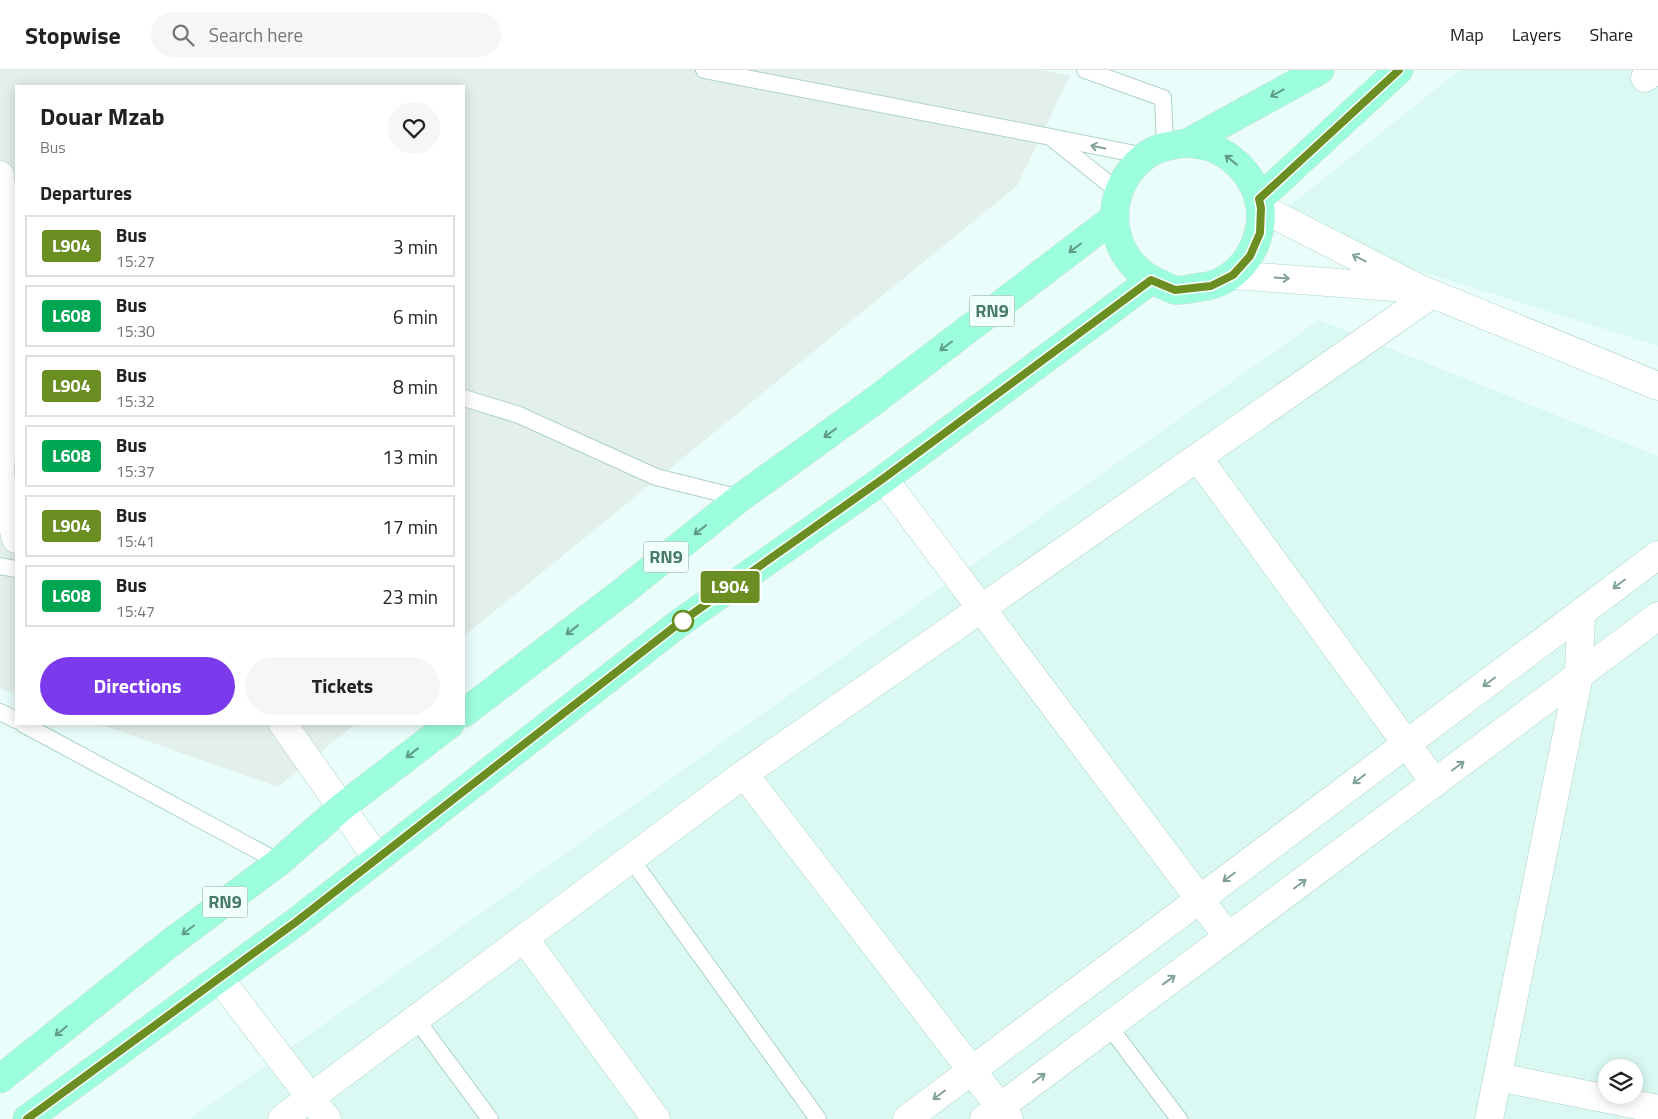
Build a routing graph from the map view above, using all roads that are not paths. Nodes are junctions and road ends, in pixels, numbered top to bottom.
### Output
1 (704, 70) edge
2 (1084, 70) edge
3 (1320, 70) edge
4 (1399, 70) edge
5 (1051, 137) junction
6 (1165, 149) junction
7 (0, 175) edge
8 (1118, 191) junction
9 (1260, 203) junction
10 (1114, 218) junction
11 (1233, 275) junction
12 (1151, 280) junction
13 (1425, 291) junction
14 (1658, 386) edge
15 (465, 398) edge
16 (1198, 458) junction
17 (884, 478) junction
18 (740, 498) junction
19 (15, 535) edge
20 (1658, 555) edge
21 (0, 566) edge
22 (15, 569) edge
23 (982, 608) junction
24 (1581, 612) junction
25 (1658, 616) edge
26 (1579, 675) junction
27 (0, 712) edge
28 (465, 713) edge
29 (15, 720) edge
30 (25, 725) edge
31 (284, 725) edge
32 (449, 725) edge
33 (1406, 744) junction
34 (744, 774) junction
35 (1435, 783) junction
36 (342, 807) junction
37 (377, 858) junction
38 (631, 859) junction
39 (279, 862) junction
40 (1199, 900) junction
41 (1228, 937) junction
42 (524, 938) junction
43 (219, 978) junction
44 (416, 1019) junction
45 (1108, 1025) junction
46 (972, 1070) junction
47 (1498, 1076) junction
48 (0, 1080) edge
49 (319, 1108) edge
50 (1658, 1110) edge
51 (998, 1115) edge
52 (27, 1119) edge
53 (282, 1119) edge
54 (490, 1119) edge
55 (656, 1119) edge
56 (818, 1119) edge
57 (907, 1119) edge
58 (1179, 1119) edge
59 (1489, 1119) edge

1 - 5 lane
2 - 6 lane
3 -> 6 highway
4 - 9 highway
6 -> 5 lane
5 - 8 lane
6 - 8 highway
9 -> 6 highway
7 - 19 street
8 - 10 highway
9 - 11 highway
13 -> 9 street
10 - 12 highway
10 -> 18 highway, RN9
11 - 12 highway
11 -> 13 street
12 - 17 highway
13 - 14 street
13 - 16 street
15 - 18 lane
16 - 23 street
16 - 33 street
17 - 23 street
17 - 37 highway
18 -> 28 highway, RN9
20 -> 24 street
21 - 22 lane
23 - 34 street
23 - 40 street
24 - 26 street
24 -> 33 street
25 - 26 street
35 -> 26 street
26 - 47 street
27 - 29 lane
30 - 39 lane
31 - 36 street
32 -> 36 highway, RN9
33 - 35 street
33 -> 40 street
34 - 38 street
34 - 46 street
41 -> 35 street
36 - 37 street
36 - 39 highway, RN9
37 - 43 highway
38 - 42 street
38 - 56 lane
39 -> 48 highway, RN9
40 - 41 street
40 - 46 street
45 -> 41 street
42 - 44 street
42 - 55 street
43 - 49 street
43 - 52 highway
44 - 49 street
44 - 54 lane
51 -> 45 street
45 - 58 lane
46 - 51 street
46 -> 57 street
47 - 50 street
47 - 59 street
49 - 53 street

